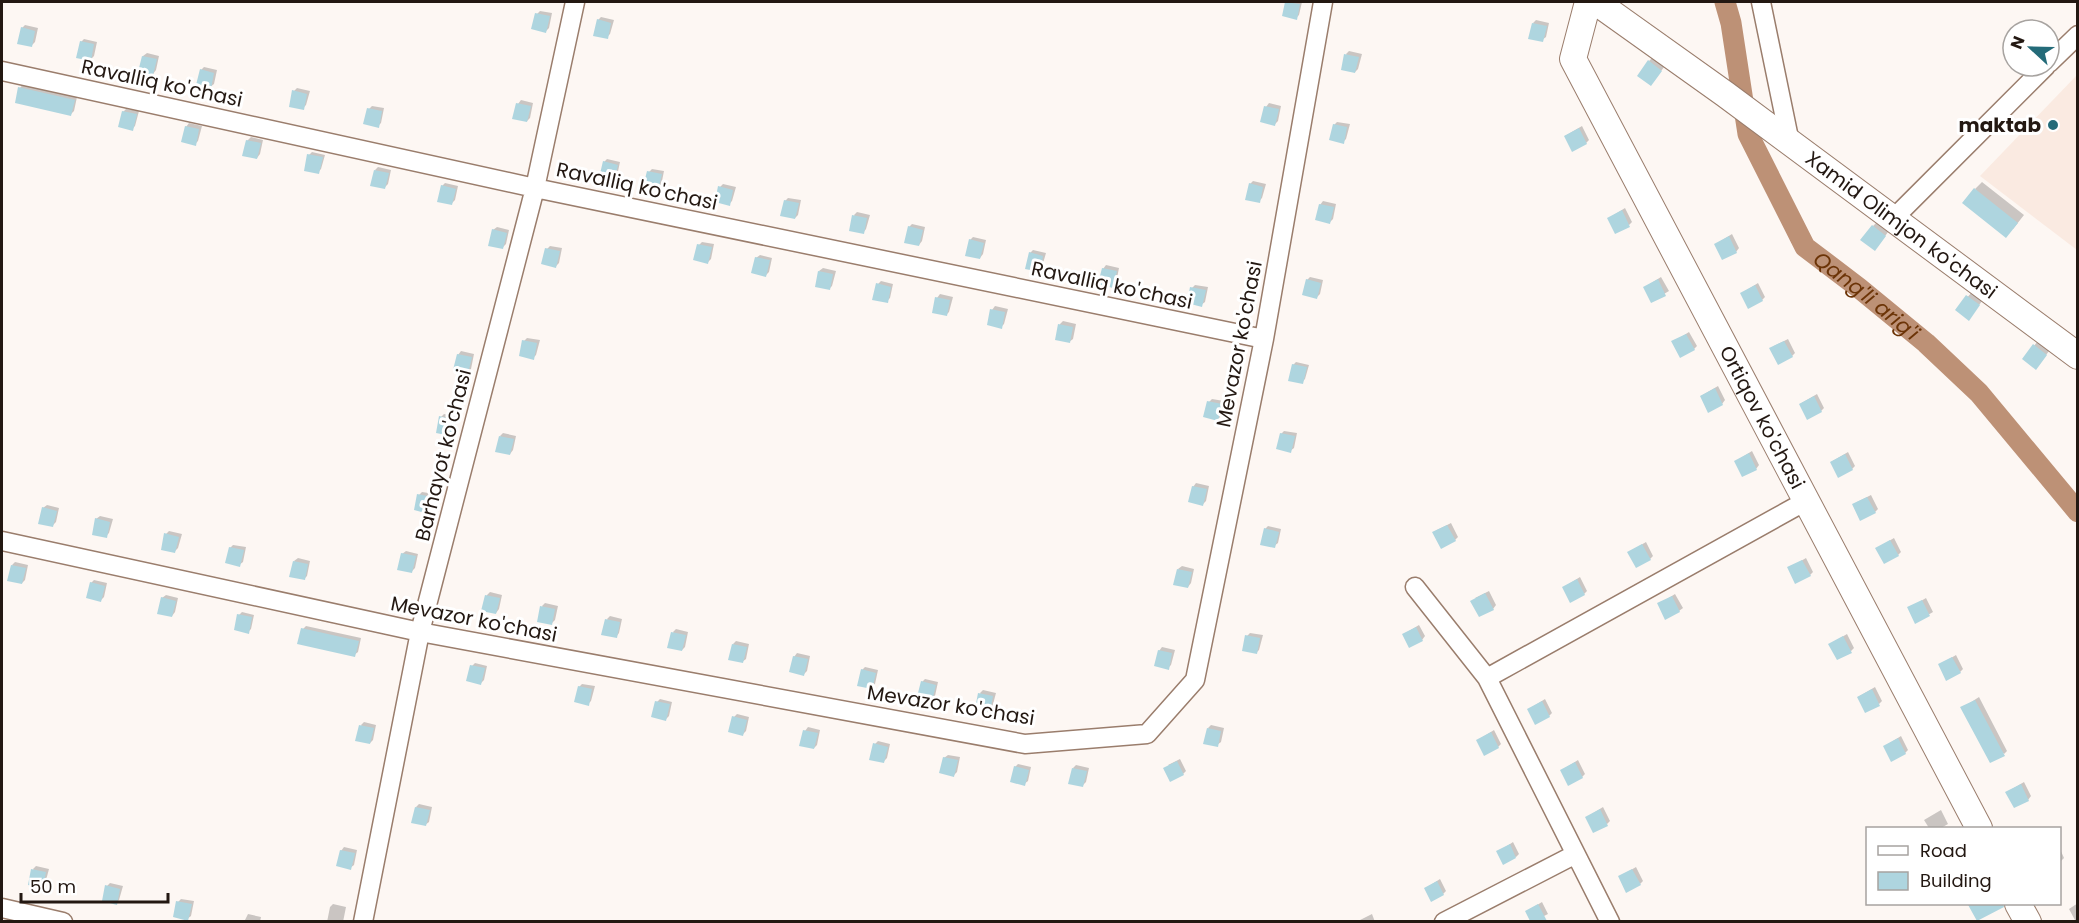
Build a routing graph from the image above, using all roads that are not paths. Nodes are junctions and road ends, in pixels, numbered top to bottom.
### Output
1 (575, 2) edge
2 (1323, 2) edge
3 (1588, 2) edge
4 (1596, 2) edge
5 (1761, 2) edge
6 (2078, 35) edge
7 (2061, 52) edge
8 (2, 71) edge
9 (2035, 78) edge
10 (1790, 143) junction
11 (535, 188) junction
12 (1892, 220) junction
13 (1264, 339) junction
14 (2078, 356) edge
15 (1806, 501) junction
16 (2, 541) edge
17 (1415, 587) dead end
18 (420, 633) junction
19 (1487, 678) junction
20 (1978, 827) edge
21 (1574, 855) junction
22 (2019, 905) edge
23 (2, 908) edge
24 (63, 921) edge
25 (363, 921) edge
26 (1444, 921) edge
27 (1610, 921) edge
28 (2028, 921) edge

1 - 11 street, Barhayot ko'chasi
2 - 13 street, Mevazor ko'chasi
3 - 15 street, Ortiqov ko'chasi
4 - 10 street, Xamid Olimjon ko'chasi
5 - 10 street
6 - 7 street
8 - 11 street, Ravalliq ko'chasi
9 - 12 street
10 - 12 street, Xamid Olimjon ko'chasi
11 - 13 street, Ravalliq ko'chasi
11 - 18 street, Barhayot ko'chasi
12 - 14 street, Xamid Olimjon ko'chasi
13 - 18 street, Mevazor ko'chasi
15 - 19 street
15 - 20 street, Ortiqov ko'chasi
16 - 18 street, Mevazor ko'chasi
17 - 19 street
18 - 25 street, Barhayot ko'chasi
19 - 21 street
21 - 26 street
21 - 27 street
22 - 28 street
23 - 24 street

